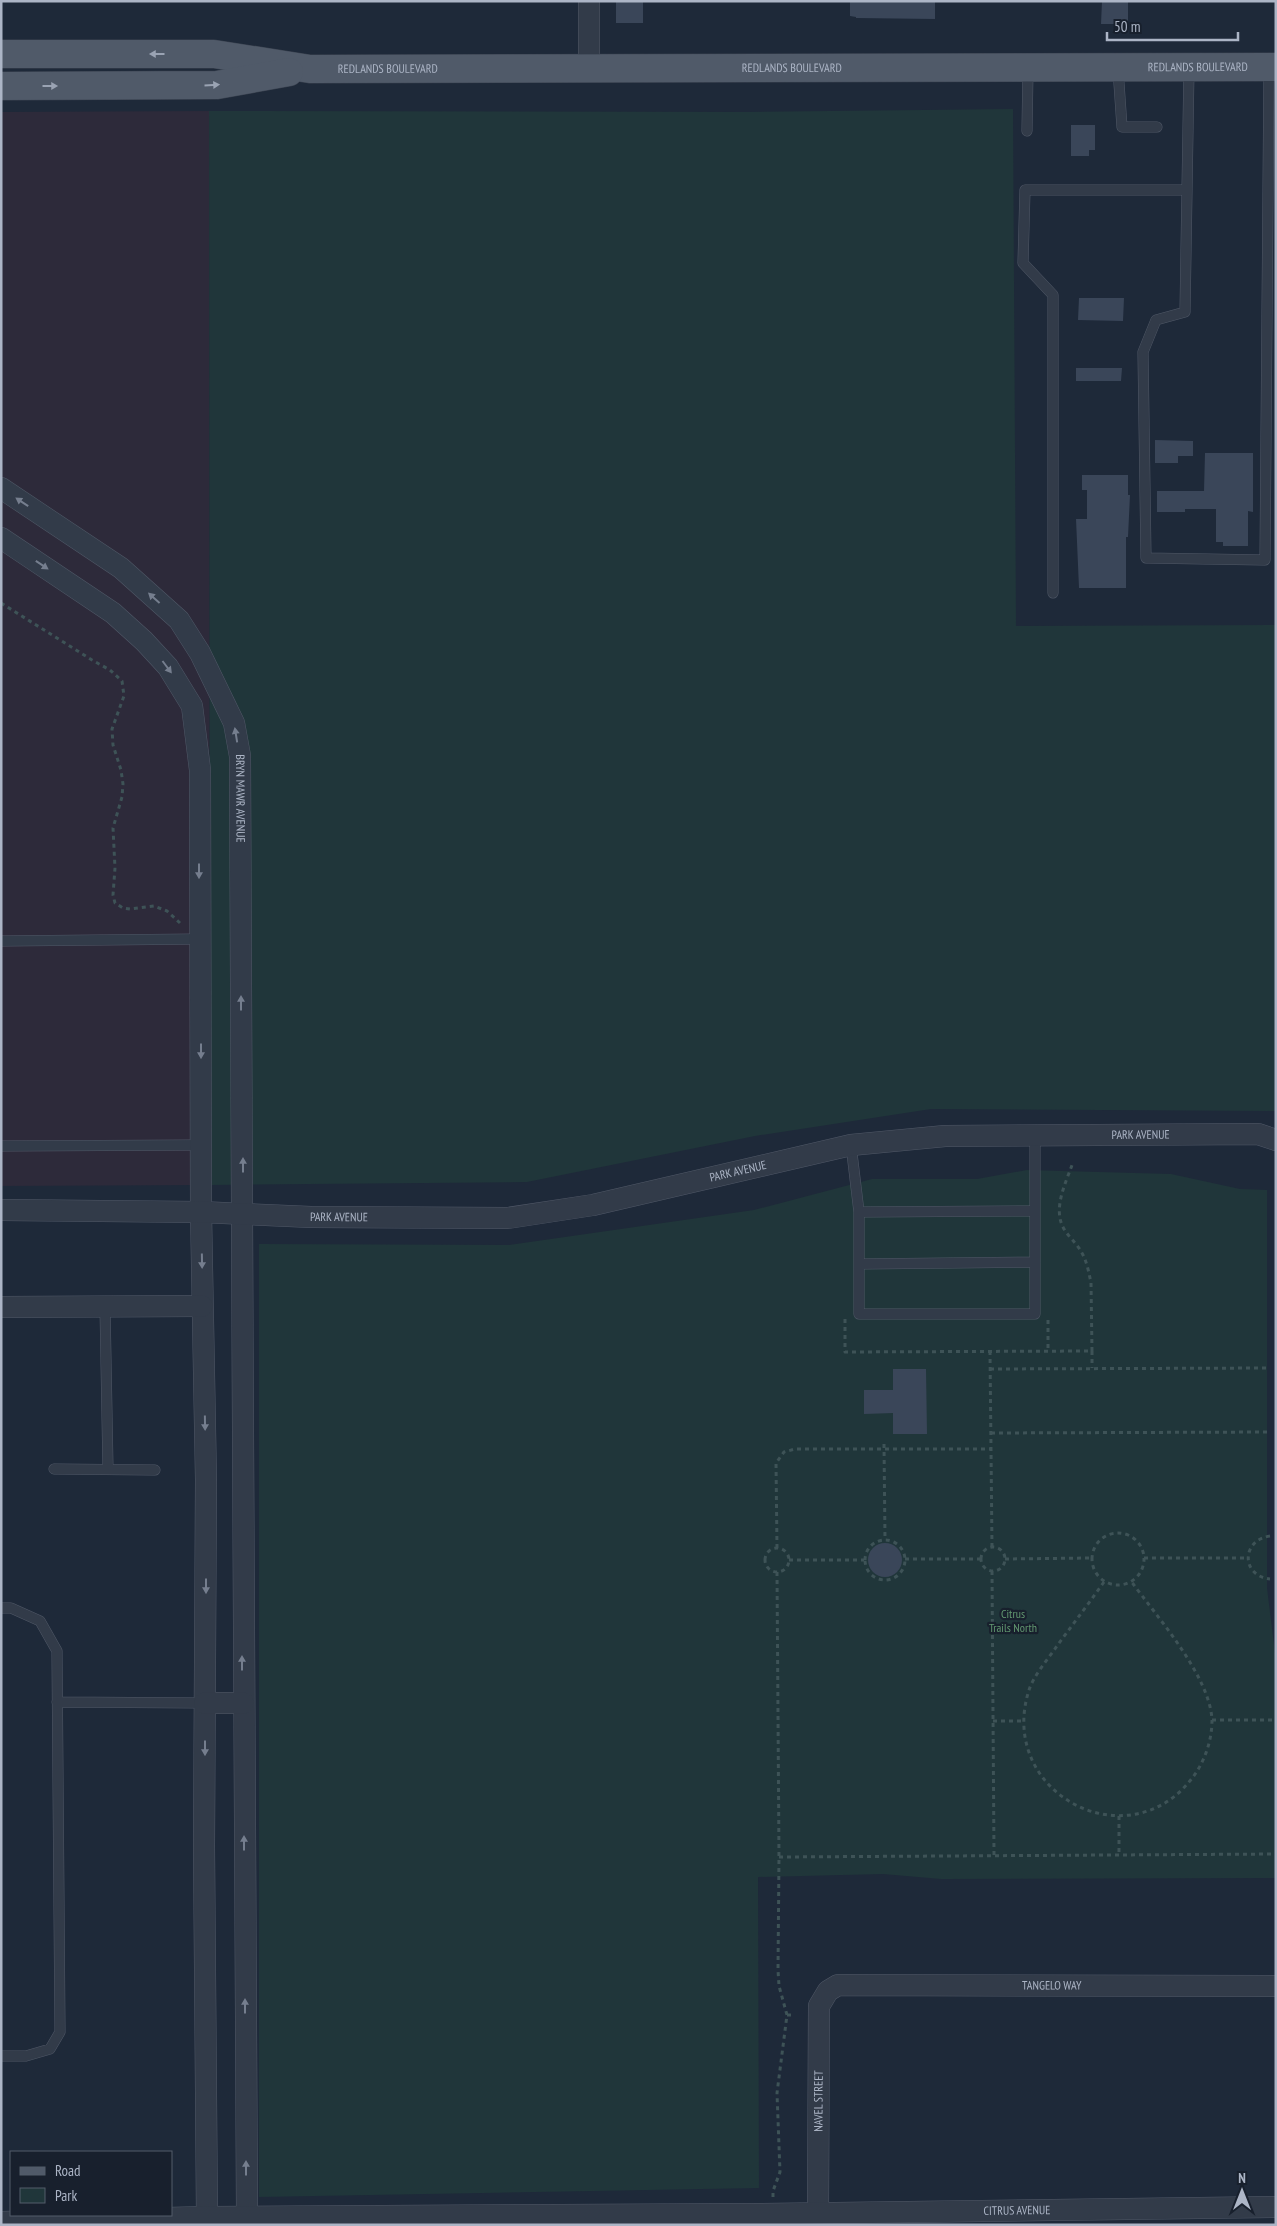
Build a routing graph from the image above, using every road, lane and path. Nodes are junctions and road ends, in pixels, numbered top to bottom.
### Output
1 (589, 1) edge
2 (1, 54) edge
3 (1189, 67) junction
4 (1272, 67) edge
5 (310, 68) junction
6 (589, 68) junction
7 (1028, 68) junction
8 (1118, 68) junction
9 (1, 86) edge
10 (1157, 127) dead end
11 (1027, 131) dead end
12 (1187, 190) junction
13 (1, 488) edge
14 (1, 538) edge
15 (1053, 593) dead end
16 (1, 603) edge
17 (180, 923) dead end
18 (200, 939) junction
19 (1, 940) edge
20 (1035, 1135) junction
21 (1276, 1140) edge
22 (201, 1145) junction
23 (851, 1145) junction
24 (1, 1146) edge
25 (1072, 1165) dead end
26 (1, 1210) edge
27 (1035, 1211) junction
28 (201, 1212) junction
29 (859, 1212) junction
30 (243, 1214) junction
31 (1035, 1262) junction
32 (859, 1264) junction
33 (105, 1306) junction
34 (202, 1306) junction
35 (1, 1307) edge
36 (1092, 1351) junction
37 (884, 1352) dead end
38 (885, 1358) dead end
39 (1092, 1368) junction
40 (1269, 1368) dead end
41 (990, 1369) junction
42 (1270, 1432) dead end
43 (991, 1433) junction
44 (884, 1447) junction
45 (992, 1448) junction
46 (54, 1469) dead end
47 (108, 1470) junction
48 (155, 1470) dead end
49 (1270, 1536) dead end
50 (885, 1540) junction
51 (992, 1547) junction
52 (777, 1548) junction
53 (1091, 1558) junction
54 (1144, 1558) junction
55 (1248, 1558) junction
56 (905, 1559) junction
57 (981, 1559) junction
58 (1005, 1559) junction
59 (789, 1560) junction
60 (864, 1560) junction
61 (992, 1570) junction
62 (777, 1572) junction
63 (1270, 1579) dead end
64 (1131, 1581) junction
65 (1104, 1582) junction
66 (1, 1608) edge
67 (57, 1702) junction
68 (205, 1703) junction
69 (243, 1703) junction
70 (1212, 1720) junction
71 (1276, 1720) edge
72 (993, 1721) junction
73 (1023, 1721) junction
74 (1119, 1816) junction
75 (1276, 1854) edge
76 (994, 1855) junction
77 (1119, 1855) junction
78 (779, 1857) junction
79 (1276, 1986) edge
80 (828, 1992) joint
81 (787, 2015) junction
82 (794, 2015) dead end
83 (1, 2056) edge
84 (1276, 2207) edge
85 (818, 2212) junction
86 (767, 2214) junction
87 (1222, 2216) edge
88 (207, 2217) junction
89 (246, 2217) junction
90 (639, 2219) edge
91 (1, 2222) edge

1 - 6 street
5 -> 2 main road, REDLANDS BOULEVARD
3 - 4 main road, REDLANDS BOULEVARD
3 - 8 main road, REDLANDS BOULEVARD
3 - 12 lane
4 - 12 lane
5 - 6 main road, REDLANDS BOULEVARD
9 -> 5 main road, REDLANDS BOULEVARD
6 - 7 main road, REDLANDS BOULEVARD
7 - 8 main road, REDLANDS BOULEVARD
7 - 11 lane
8 - 10 lane
12 - 15 lane
30 -> 13 street, BRYN MAWR AVENUE
14 -> 18 street
16 - 17 path
18 - 19 lane
18 -> 22 street
20 - 21 street, PARK AVENUE
20 - 23 street, PARK AVENUE
20 - 27 lane
22 - 24 lane
22 - 28 street
23 - 29 lane
23 - 30 street, PARK AVENUE
25 - 36 path
26 - 28 street, PARK AVENUE
27 - 29 lane
27 - 31 lane
28 - 30 street, PARK AVENUE
28 -> 34 street
29 - 32 lane
69 -> 30 street, BRYN MAWR AVENUE
31 - 32 lane
31 - 32 lane
33 - 34 street
33 - 35 street
33 - 47 lane
34 -> 68 street
36 - 39 path
36 - 41 path
37 - 38 path
39 - 40 path
39 - 41 path
41 - 43 path
42 - 43 path
43 - 45 path
44 - 45 path
44 - 50 path
44 - 52 path
45 - 51 path
46 - 47 lane
47 - 48 lane
49 - 55 path
50 - 56 path
50 - 60 path
51 - 57 path
51 - 58 path
52 - 59 path
52 - 62 path
53 - 54 path
53 - 58 path
53 - 65 path
54 - 55 path
54 - 64 path
55 - 63 path
56 - 57 path
56 - 60 path
57 - 61 path
58 - 61 path
59 - 60 path
59 - 62 path
61 - 72 path
62 - 78 path
64 - 65 path
64 - 70 path
65 - 73 path
66 - 67 lane
67 - 68 lane
67 - 83 lane
68 - 69 street
68 -> 88 street
89 -> 69 street, BRYN MAWR AVENUE
70 - 71 path
70 - 74 path
72 - 73 path
72 - 76 path
73 - 74 path
74 - 77 path
75 - 77 path
76 - 77 path
76 - 78 path
78 - 81 path
79 - 80 street, TANGELO WAY
80 - 85 street, NAVEL STREET
81 - 82 path
81 - 86 path
84 - 87 street, CITRUS AVENUE
85 - 86 street, CITRUS AVENUE
85 - 87 street, CITRUS AVENUE
86 - 90 street, CITRUS AVENUE
88 - 89 street, CITRUS AVENUE
88 - 91 street, CITRUS AVENUE
89 - 90 street, CITRUS AVENUE

